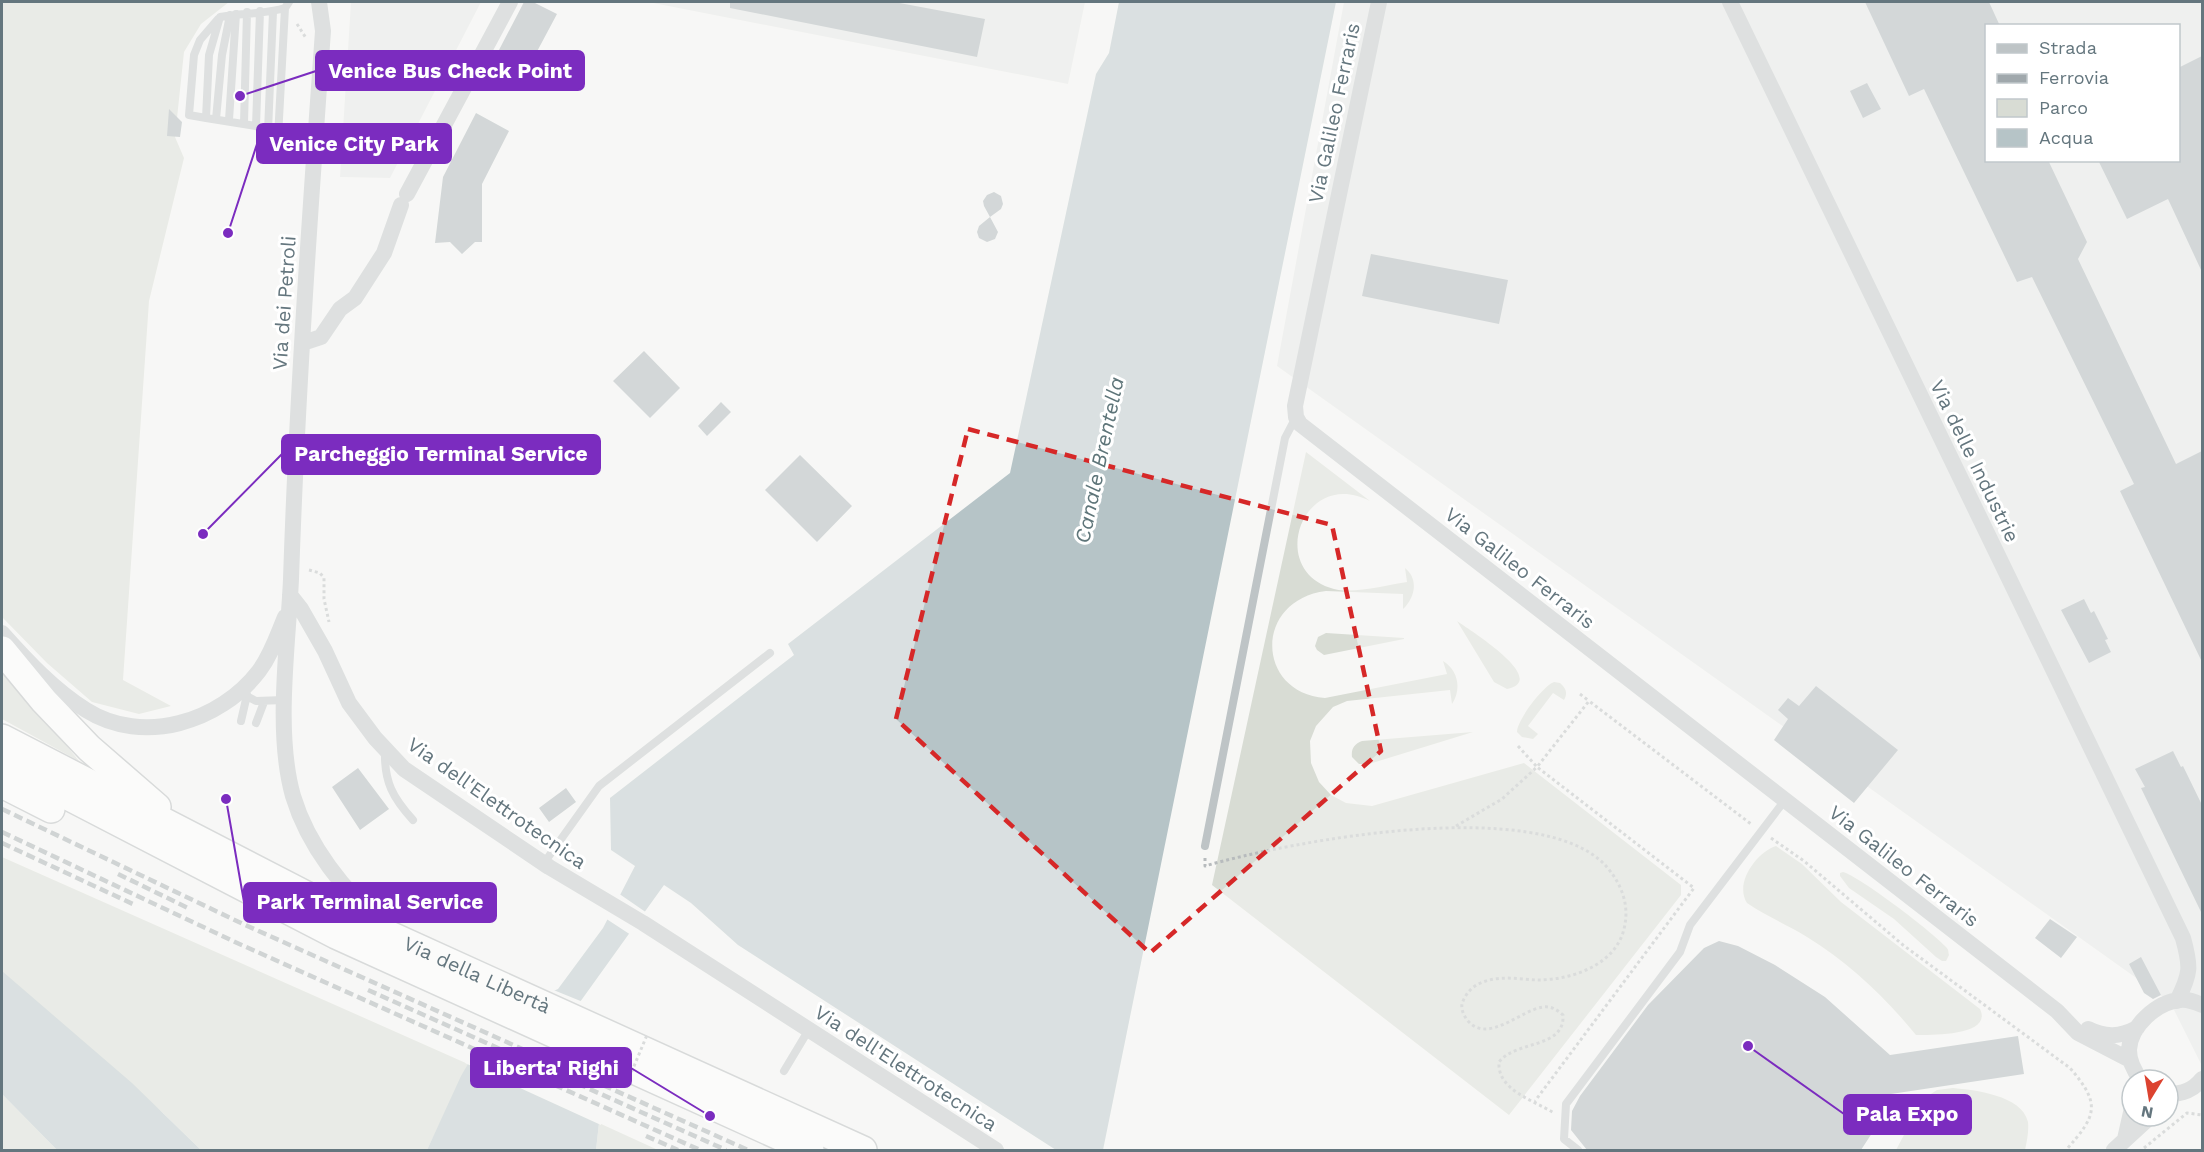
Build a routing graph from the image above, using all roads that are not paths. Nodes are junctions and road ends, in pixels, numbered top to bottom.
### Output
1 (314, 2) edge
2 (320, 2) edge
3 (510, 2) edge
4 (1379, 2) edge
5 (1730, 2) edge
6 (287, 5) edge
7 (260, 11) junction
8 (248, 12) junction
9 (273, 12) junction
10 (233, 14) junction
11 (220, 17) junction
12 (323, 31) junction
13 (206, 118) junction
14 (216, 119) junction
15 (229, 120) junction
16 (244, 123) junction
17 (256, 126) junction
18 (268, 131) junction
19 (278, 137) junction
20 (315, 150) junction
21 (303, 343) junction
22 (1296, 417) junction
23 (290, 602) junction
24 (2, 633) edge
25 (2, 650) edge
26 (770, 653) dead end
27 (260, 670) junction
28 (286, 680) junction
29 (243, 693) junction
30 (284, 700) junction
31 (264, 702) junction
32 (241, 721) dead end
33 (256, 723) dead end
34 (2, 738) edge
35 (385, 750) junction
36 (2, 762) edge
37 (2, 784) edge
38 (1785, 800) junction
39 (413, 820) dead end
40 (190, 836) junction
41 (1205, 846) dead end
42 (544, 863) junction
43 (2183, 938) junction
44 (420, 951) junction
45 (2202, 956) edge
46 (452, 977) junction
47 (2177, 1000) junction
48 (2202, 1005) edge
49 (2056, 1011) junction
50 (2137, 1028) junction
51 (808, 1031) junction
52 (656, 1058) junction
53 (2128, 1068) edge
54 (2134, 1068) edge
55 (784, 1071) dead end
56 (2125, 1128) edge
57 (2138, 1128) edge
58 (2119, 1145) edge
59 (810, 1150) edge
60 (863, 1150) edge
61 (996, 1150) edge
62 (1578, 1150) edge

1 - 12 street
2 - 12 street, Via dei Petroli
3 - 21 street
4 - 22 street, Via Galileo Ferraris
5 - 43 street, Via delle Industrie
6 - 9 lane
6 - 19 lane
7 - 8 lane
7 - 9 lane
7 - 17 lane
8 - 10 lane
8 - 16 lane
9 - 18 lane
10 - 11 lane
10 - 14 lane
10 - 15 lane
11 - 13 lane
11 - 13 lane
12 - 20 street, Via dei Petroli
13 - 14 lane
14 - 15 lane
15 - 16 lane
16 - 17 lane
17 - 18 lane
18 - 19 lane
19 - 20 lane
20 - 21 street, Via dei Petroli
21 - 23 street, Via dei Petroli
22 - 38 street, Via Galileo Ferraris
22 - 41 lane
23 - 27 street, Via dei Petroli
23 - 28 street, Via dei Petroli
23 - 35 street, Via dell'Elettrotecnica
24 - 29 street, Via dei Petroli
25 - 40 highway
26 - 42 lane
27 - 28 street
27 - 29 street, Via dei Petroli
28 - 30 street, Via dei Petroli
29 - 31 lane
29 - 32 lane
30 - 31 lane
30 - 44 street, Via dei Petroli
31 - 33 lane
34 - 40 highway, Via della Libertà
35 - 39 lane
35 - 42 street, Via dell'Elettrotecnica
36 - 46 highway, Via della Libertà
37 - 46 highway
38 - 49 street, Via Galileo Ferraris
38 - 62 lane
40 - 44 highway, Via della Libertà
42 - 51 street, Via dell'Elettrotecnica
43 - 45 street, Via delle Industrie
43 - 47 street, Via delle Industrie
44 - 46 highway, Via della Libertà
46 - 52 highway, Via della Libertà
47 - 48 street
47 - 50 street
49 - 50 street, Via Galileo Ferraris
49 - 53 street, Via Galileo Ferraris
50 - 54 street
51 - 55 lane
51 - 61 street, Via dell'Elettrotecnica
52 - 59 highway, Via della Libertà
52 - 60 highway, Via della Libertà
56 - 58 street
57 - 58 street

